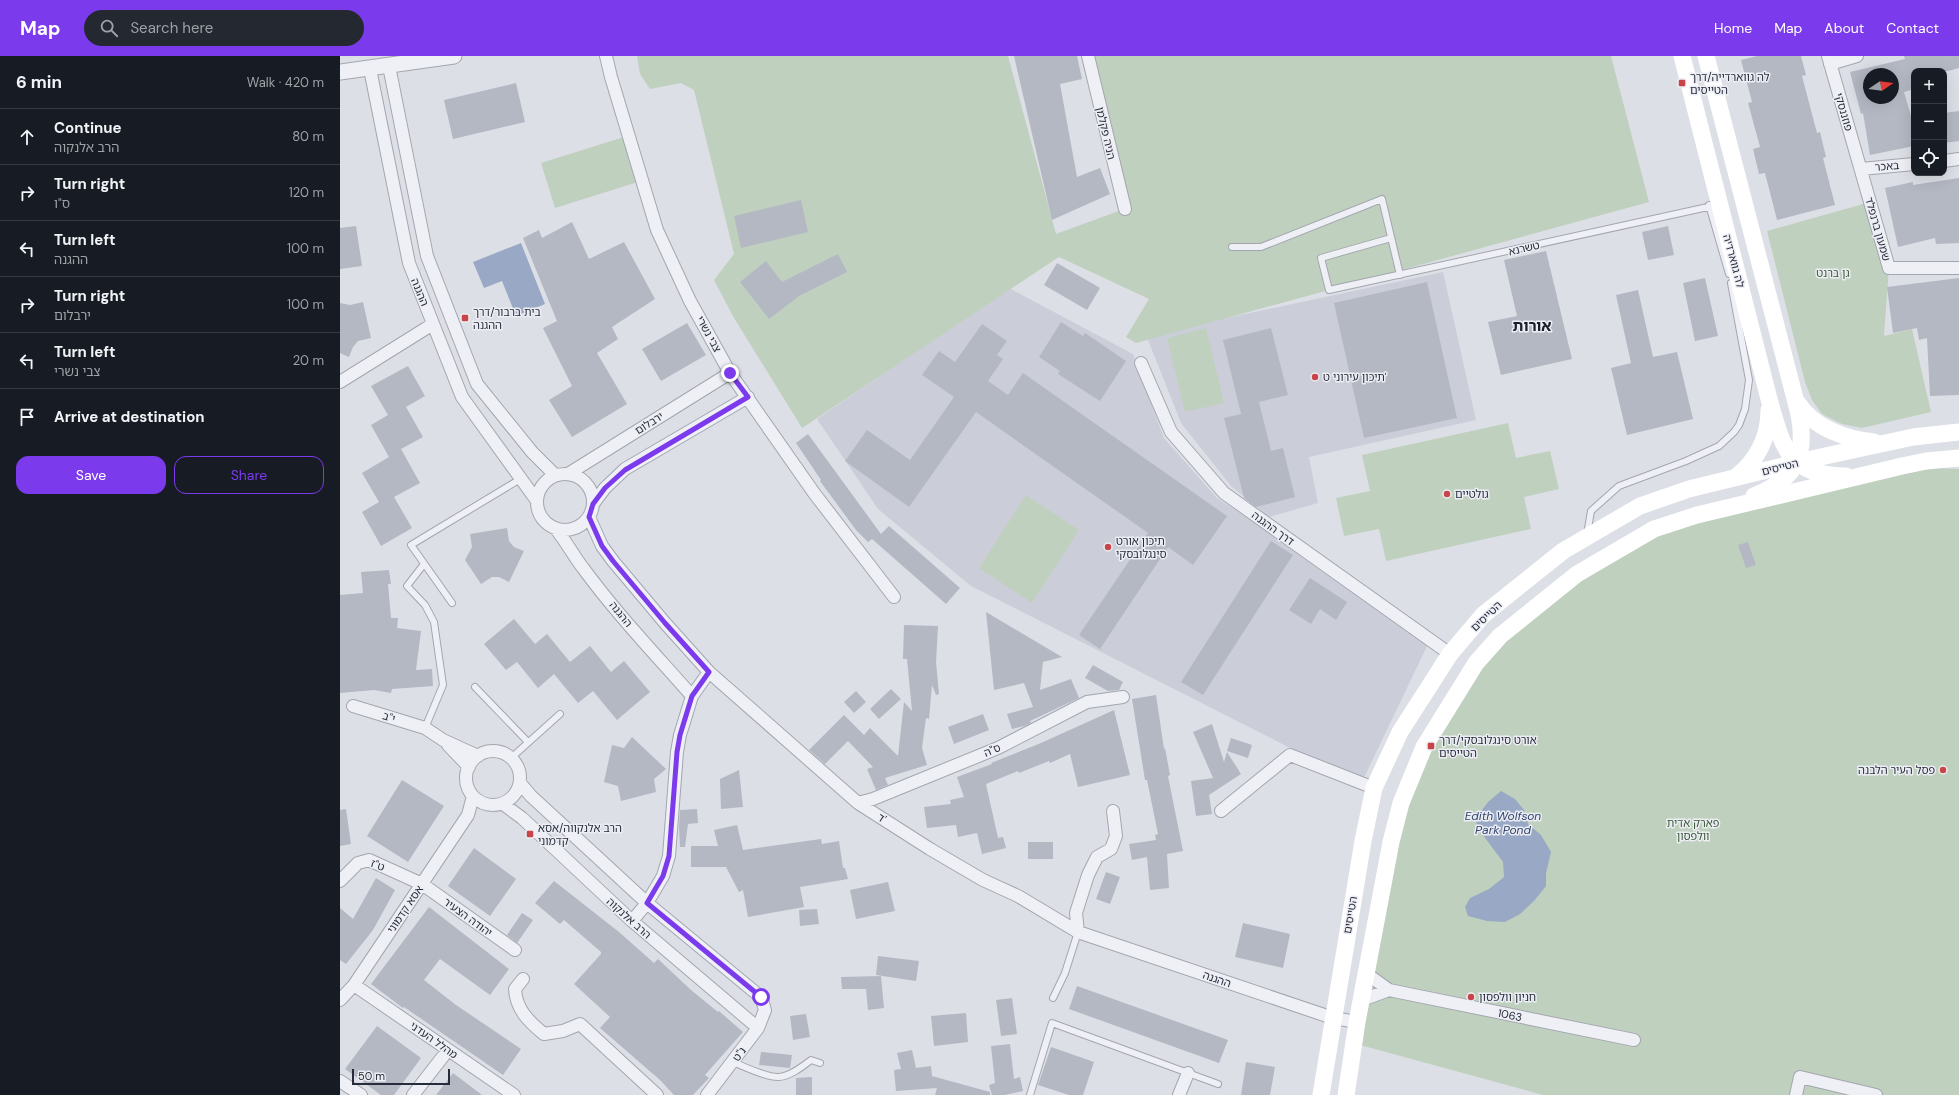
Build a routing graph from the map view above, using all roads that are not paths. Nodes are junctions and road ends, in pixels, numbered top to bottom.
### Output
1 (454, 56) edge
2 (606, 56) edge
3 (1088, 56) edge
4 (1682, 56) edge
5 (1706, 56) edge
6 (1857, 56) edge
7 (1829, 60) edge
8 (388, 61) edge
9 (369, 62) edge
10 (340, 72) edge
11 (1959, 159) edge
12 (1947, 161) edge
13 (1911, 164) edge
14 (1861, 169) junction
15 (1714, 205) junction
16 (1124, 209) dead end
17 (1391, 238) junction
18 (1232, 247) dead end
19 (1959, 268) edge
20 (1400, 275) junction
21 (433, 324) junction
22 (1141, 363) dead end
23 (730, 373) junction
24 (340, 382) edge
25 (1794, 396) junction
26 (748, 397) junction
27 (1769, 399) junction
28 (1959, 432) edge
29 (1884, 443) junction
30 (1959, 458) edge
31 (1796, 463) junction
32 (568, 474) junction
33 (555, 475) junction
34 (1861, 476) junction
35 (522, 478) junction
36 (1736, 478) junction
37 (537, 501) junction
38 (593, 504) junction
39 (1717, 510) junction
40 (589, 517) junction
41 (555, 528) junction
42 (1586, 536) junction
43 (424, 564) junction
44 (894, 597) dead end
45 (452, 603) dead end
46 (1450, 654) junction
47 (709, 672) junction
48 (475, 687) dead end
49 (692, 696) junction
50 (1123, 697) dead end
51 (353, 706) dead end
52 (560, 714) dead end
53 (425, 728) junction
54 (443, 740) junction
55 (528, 742) junction
56 (478, 756) junction
57 (511, 758) junction
58 (469, 767) junction
59 (520, 783) junction
60 (1374, 788) junction
61 (473, 796) junction
62 (858, 803) junction
63 (485, 804) junction
64 (503, 804) junction
65 (1113, 811) dead end
66 (1221, 811) dead end
67 (468, 815) junction
68 (340, 881) edge
69 (422, 884) junction
70 (647, 903) junction
71 (632, 921) junction
72 (1078, 932) junction
73 (515, 950) dead end
74 (1367, 974) junction
75 (523, 979) dead end
76 (354, 985) junction
77 (1389, 990) junction
78 (1053, 998) dead end
79 (340, 1000) edge
80 (1362, 1000) junction
81 (765, 1010) joint
82 (1332, 1018) junction
83 (1357, 1022) junction
84 (758, 1028) junction
85 (1634, 1040) dead end
86 (448, 1050) junction
87 (733, 1062) junction
88 (820, 1062) dead end
89 (1188, 1073) junction
90 (340, 1081) edge
91 (1218, 1084) dead end
92 (361, 1095) edge
93 (413, 1095) edge
94 (514, 1095) edge
95 (656, 1095) edge
96 (707, 1095) edge
97 (1030, 1095) edge
98 (1179, 1095) edge
99 (1321, 1095) edge
100 (1346, 1095) edge
101 (1796, 1095) edge
102 (1876, 1095) edge

1 - 8 street
2 - 23 street, צבי נשרי
3 - 16 street, הניה פקלמן
4 - 15 main road, לה גווארדיה
5 - 25 main road
6 - 7 street
7 - 14 street, פוזננסקי
8 - 9 street
8 - 33 street, ההגנה
9 - 10 street
9 - 21 street, ההגנה
11 - 12 street
13 - 14 street, באכר
14 - 19 street, שמעון ברנפלד
15 - 20 lane, טשרנא
15 - 27 main road, לה גווארדיה
15 - 42 lane
17 - 18 lane
17 - 20 lane
17 - 20 lane, טשרנא
21 - 24 street
21 - 35 street, ההגנה
22 - 46 street, דרך ההגנה
23 - 26 street, צבי נשרי
23 - 32 street, ירבלום
25 - 29 main road
25 - 31 main road
26 - 38 street
26 - 44 street, צבי נשרי
27 - 31 main road, לה גווארדיה
27 - 36 main road
28 - 29 main road, הטייסים
29 - 31 main road, הטייסים
30 - 34 main road
31 - 34 main road
31 - 36 main road, הטייסים
31 - 39 main road
32 - 33 street
32 - 38 street
33 - 37 street
34 - 39 main road
35 - 37 street, ההגנה
35 - 43 lane
36 - 42 main road, הטייסים
37 - 41 street
38 - 40 street
39 - 74 main road
40 - 41 street
40 - 47 street
41 - 49 street, ההגנה
42 - 46 main road, הטייסים
43 - 45 lane
43 - 53 lane
46 - 60 main road, הטייסים
47 - 49 street
47 - 62 street, ד'
48 - 55 lane
49 - 70 street
50 - 62 street, ס"ה
51 - 53 street, י"ב
52 - 55 lane
53 - 54 street
54 - 56 street
54 - 58 street
55 - 57 lane
56 - 57 street
56 - 58 street
57 - 59 street
58 - 61 street
59 - 64 street
59 - 70 street, הרב אלנקוה
60 - 66 street
60 - 82 main road, הטייסים
61 - 63 street
61 - 67 street, אסא קדמוני
62 - 72 street, ד'
63 - 64 street
63 - 67 street, אסא קדמוני
64 - 71 street, הרב אלנקוה
65 - 72 street
67 - 69 street, אסא קדמוני
68 - 69 street, ט"ז
69 - 73 street, יהודה הצעיר
69 - 76 street, אסא קדמוני
70 - 71 street
70 - 81 street, הרב אלנקוה
71 - 84 street, הרב אלנקוה
72 - 78 lane
72 - 82 street, ההגנה
74 - 77 street, 1063
74 - 80 main road
75 - 95 street
76 - 79 street, אסא קדמוני
76 - 86 street, מהלל העדני
77 - 80 street
77 - 85 street, 1063
80 - 83 main road
81 - 84 street, נ"ט
82 - 83 street, ההגנה
82 - 99 main road, הטייסים
83 - 100 main road
84 - 87 street, נ"ט
86 - 93 street
86 - 94 street, מהלל העדני
87 - 88 lane
87 - 96 street, נ"ט
89 - 91 lane
89 - 97 lane
89 - 98 street
90 - 92 street
101 - 102 street

